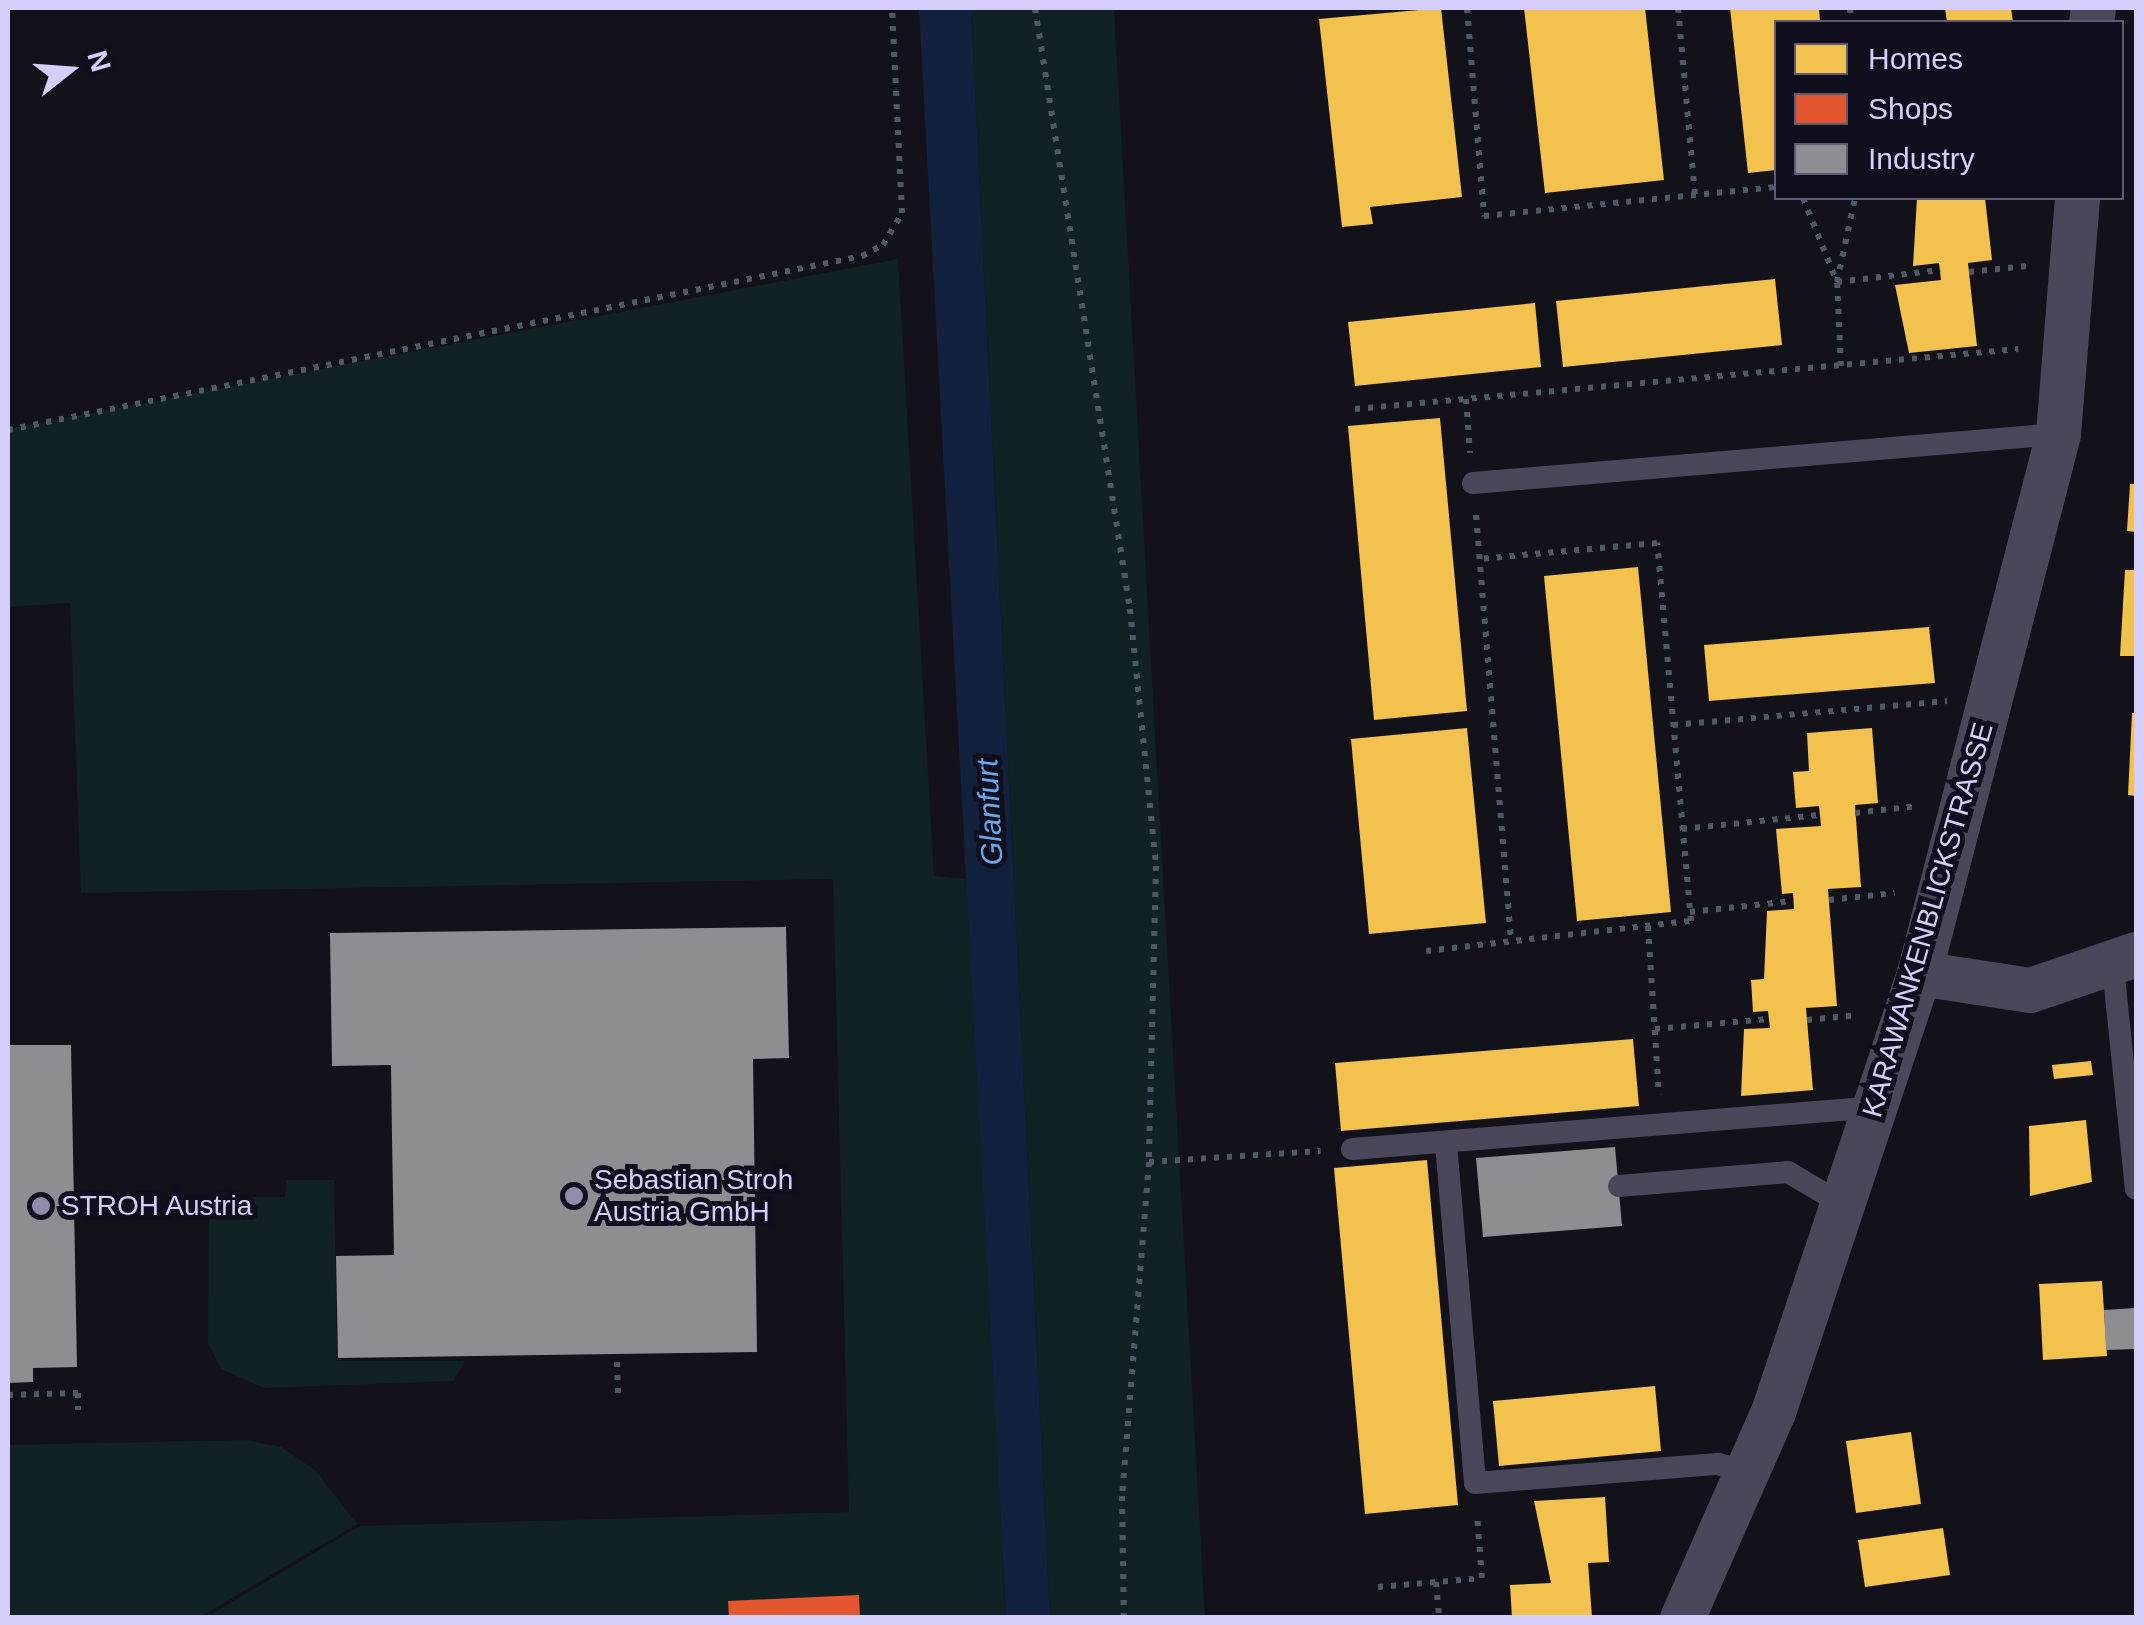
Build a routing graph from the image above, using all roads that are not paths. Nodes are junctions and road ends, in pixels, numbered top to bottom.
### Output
1 (2077, 200) edge
2 (2058, 434) junction
3 (1473, 482) road end
4 (2125, 960) edge
5 (1918, 973) junction
6 (1878, 1107) junction
7 (1446, 1144) junction
8 (1352, 1148) road end
9 (1618, 1186) dead end
10 (2136, 1189) edge
11 (1842, 1204) junction
12 (1746, 1472) junction
13 (1682, 1618) edge

1 - 2 street, KARAWANKENBLICKSTRASSE
2 - 3 lane
2 - 5 street, KARAWANKENBLICKSTRASSE
4 - 5 street
4 - 10 lane
5 - 6 street, KARAWANKENBLICKSTRASSE
6 - 7 lane
6 - 11 street, KARAWANKENBLICKSTRASSE
7 - 8 lane
7 - 12 lane
9 - 11 lane
11 - 12 street, KARAWANKENBLICKSTRASSE
12 - 13 street, KARAWANKENBLICKSTRASSE

